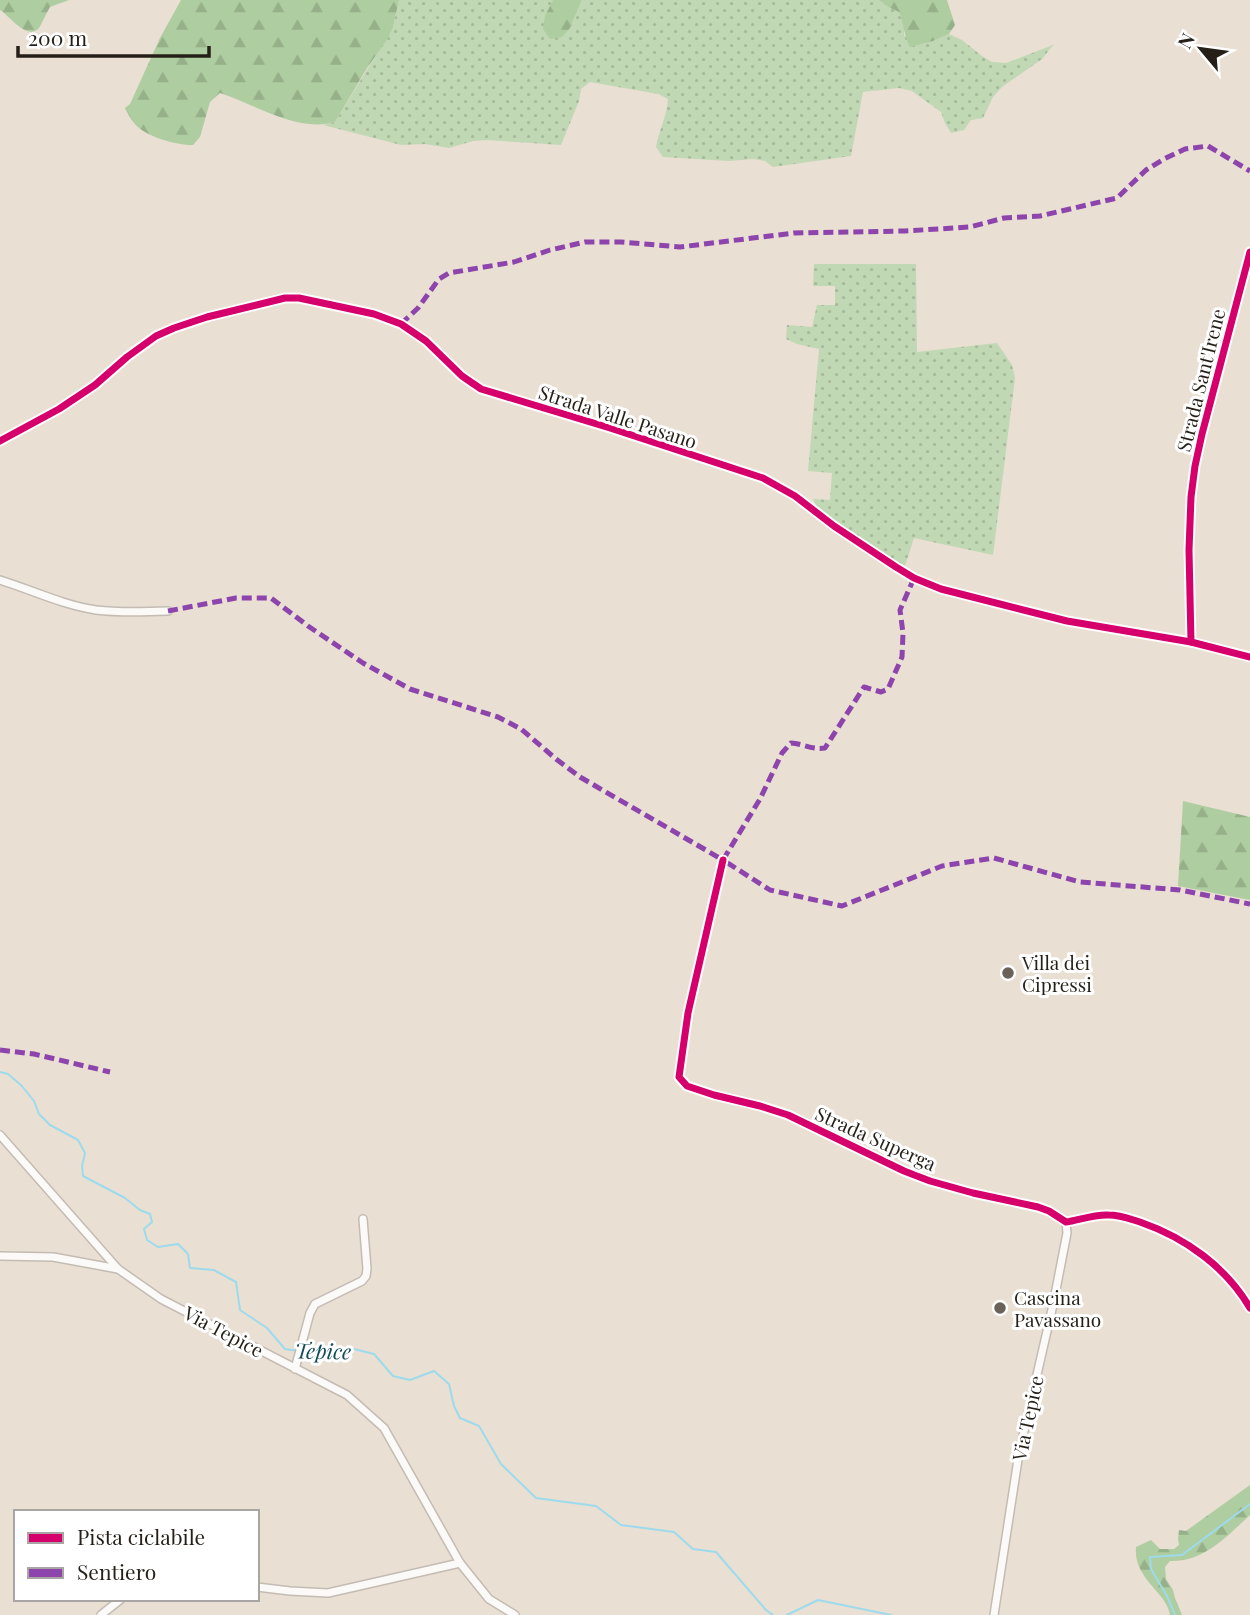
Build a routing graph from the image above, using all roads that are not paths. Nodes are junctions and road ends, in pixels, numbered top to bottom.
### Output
1 (1250, 252) edge
2 (0, 441) edge
3 (0, 580) edge
4 (168, 611) dead end
5 (1191, 642) junction
6 (1250, 657) edge
7 (723, 860) dead end
8 (0, 1135) edge
9 (363, 1219) dead end
10 (1066, 1222) junction
11 (0, 1256) edge
12 (118, 1269) junction
13 (1250, 1308) edge
14 (295, 1369) junction
15 (460, 1563) junction
16 (259, 1587) edge
17 (118, 1601) edge
18 (101, 1615) edge
19 (515, 1615) edge
20 (993, 1615) edge

1 - 5 street, Strada Sant'Irene
2 - 5 street, Strada Valle Pasano
3 - 4 street
5 - 6 street, Strada Valle Pasano
7 - 10 street, Strada Superga
8 - 12 street, Via Tepice
9 - 14 street
10 - 13 street
10 - 20 street, Via Tepice
11 - 12 street
12 - 14 street, Via Tepice
14 - 15 street, Via Tepice
15 - 16 street
15 - 19 street, Via Tepice
17 - 18 street

